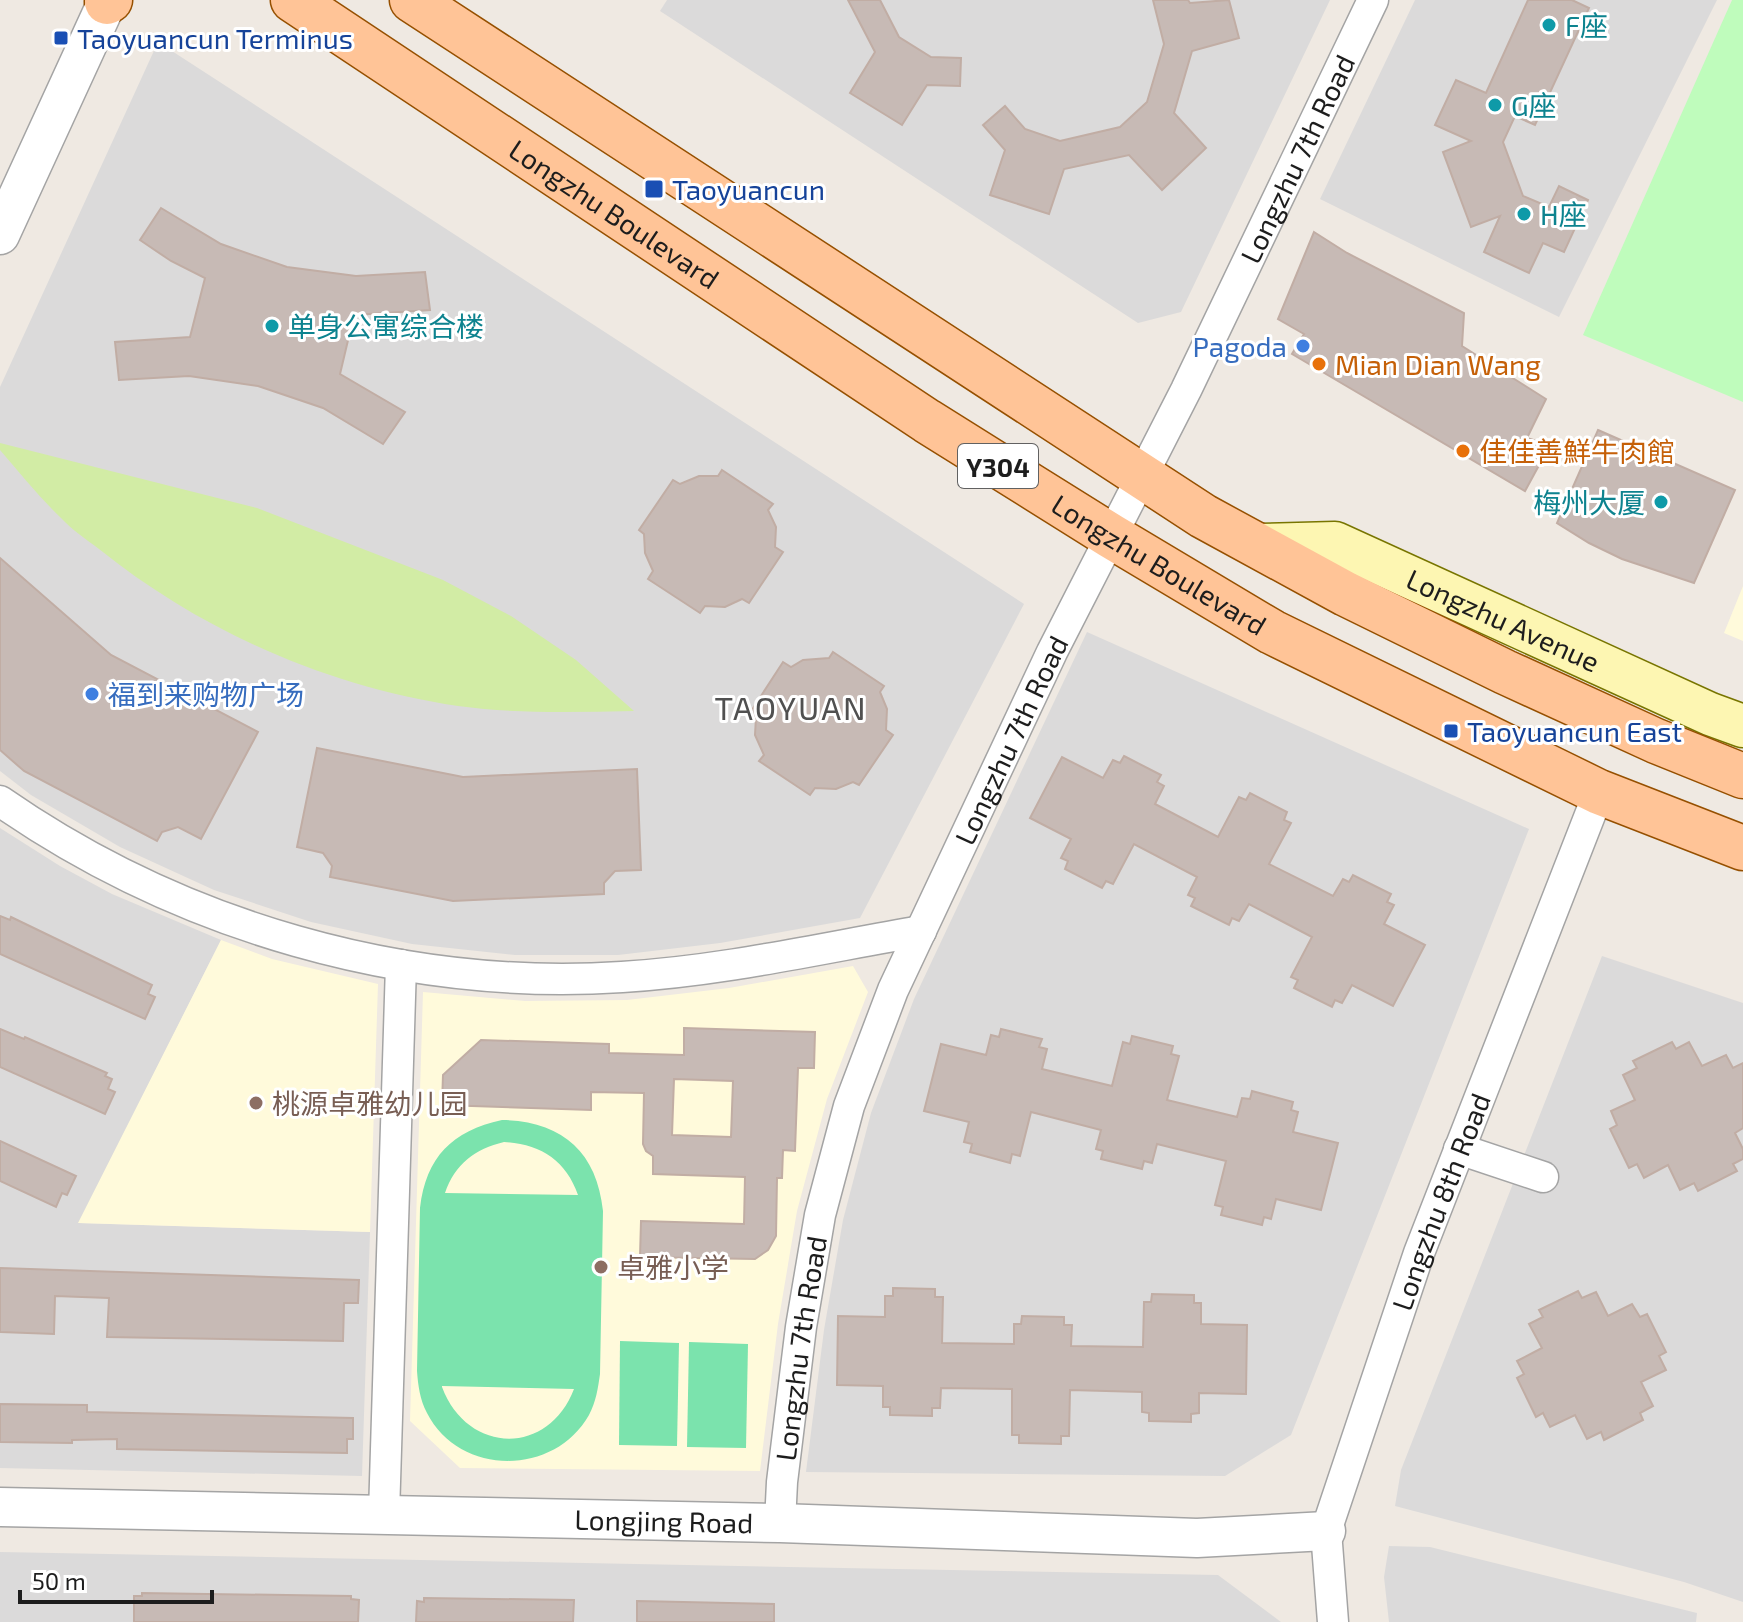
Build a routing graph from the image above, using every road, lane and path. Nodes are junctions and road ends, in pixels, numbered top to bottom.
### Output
1 (412, 0) edge
2 (1373, 0) edge
3 (108, 1) edge
4 (294, 1) edge
5 (0, 235) edge
6 (1141, 478) junction
7 (1111, 536) junction
8 (1258, 545) junction
9 (1743, 726) edge
10 (1743, 776) edge
11 (1599, 792) junction
12 (0, 801) edge
13 (1741, 848) edge
14 (921, 931) junction
15 (401, 965) junction
16 (1459, 1149) junction
17 (1543, 1177) dead end
18 (0, 1507) edge
19 (384, 1514) junction
20 (780, 1523) junction
21 (1326, 1531) junction
22 (1333, 1622) edge

1 - 6 main road
2 - 6 street, Longzhu 7th Road
3 - 5 street
4 - 7 main road, Longzhu Boulevard / Y304
6 - 7 street, Longzhu 7th Road
6 - 8 main road
7 - 11 main road, Longzhu Boulevard / Y304
7 - 14 street, Longzhu 7th Road
8 - 9 main road, Longzhu Avenue
8 - 10 main road
11 - 13 main road, Longzhu Boulevard / Y304
11 - 16 street, Longzhu 8th Road
12 - 15 street
14 - 15 street
14 - 20 street, Longzhu 7th Road
15 - 19 street
16 - 17 street
16 - 21 street, Longzhu 8th Road
18 - 19 street, Longjing Road
19 - 20 street, Longjing Road
20 - 21 street, Longjing Road
21 - 22 street, Longzhu 8th Road

